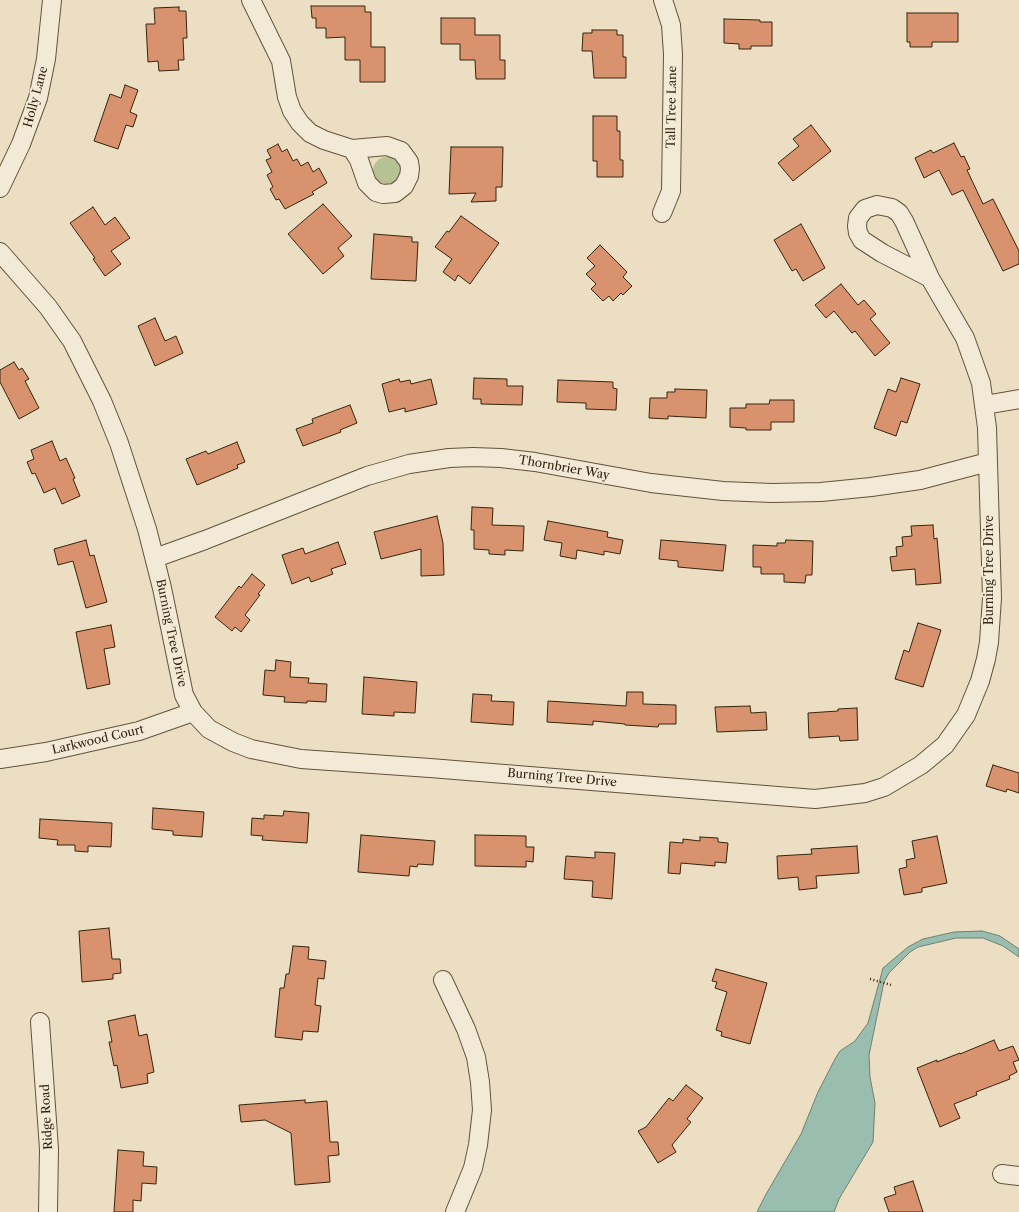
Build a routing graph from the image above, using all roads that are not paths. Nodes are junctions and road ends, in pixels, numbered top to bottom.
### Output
1 (52, 0) edge
2 (251, 0) edge
3 (663, 0) edge
4 (352, 149) dead end
5 (0, 188) edge
6 (662, 213) dead end
7 (0, 252) edge
8 (930, 278) junction
9 (1019, 400) edge
10 (985, 405) junction
11 (988, 462) junction
12 (155, 558) junction
13 (193, 712) junction
14 (0, 759) edge
15 (443, 980) dead end
16 (40, 1022) dead end
17 (48, 1212) edge
18 (455, 1212) edge

1 - 5 street, Holly Lane
2 - 4 street
3 - 6 street, Tall Tree Lane
7 - 12 street, Burning Tree Drive
8 - 8 street, Burning Tree Drive
8 - 10 street, Burning Tree Drive
9 - 10 street
10 - 11 street, Burning Tree Drive
11 - 12 street, Thornbrier Way
11 - 13 street, Burning Tree Drive
12 - 13 street, Burning Tree Drive
13 - 14 street, Larkwood Court
15 - 18 street
16 - 17 street, Ridge Road

